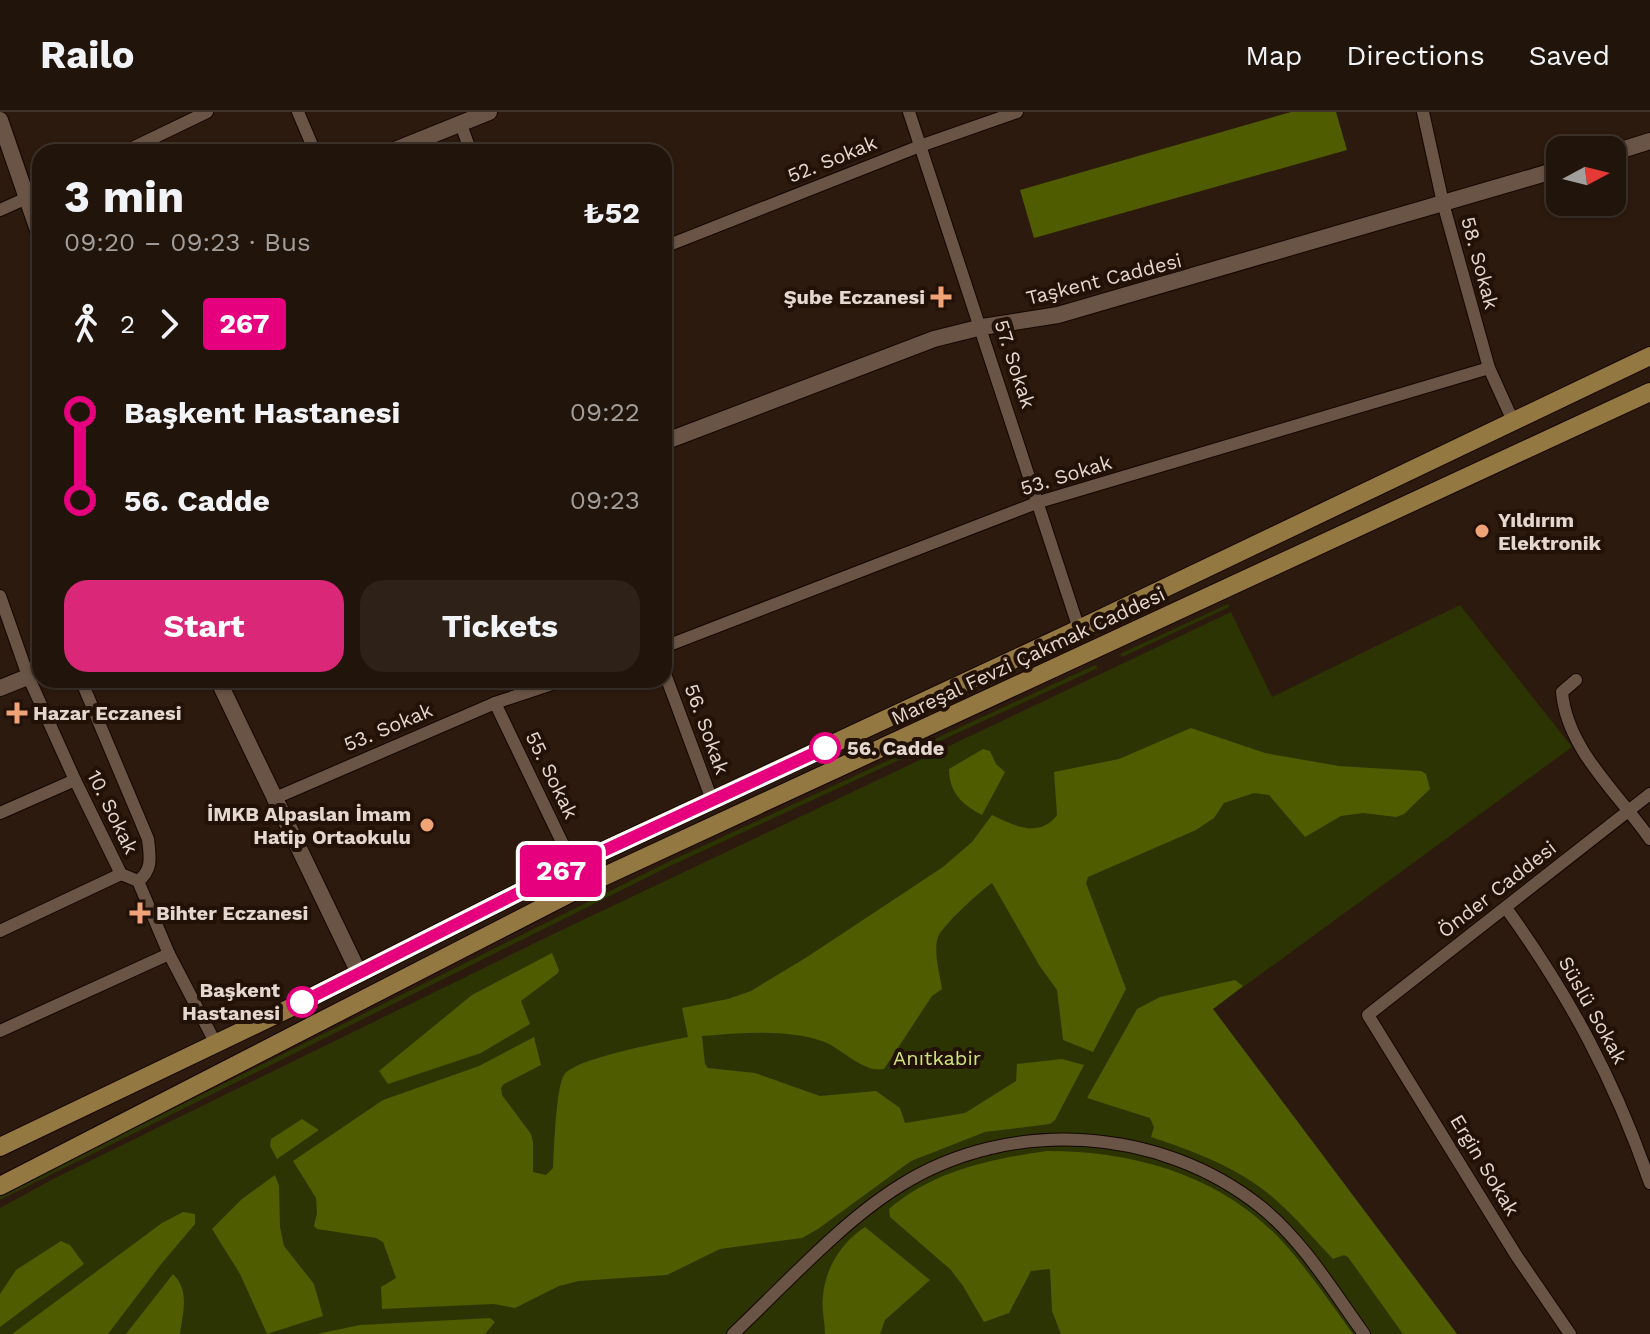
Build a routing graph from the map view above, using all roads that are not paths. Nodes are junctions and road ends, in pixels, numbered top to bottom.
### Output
1 (207, 112) edge
2 (298, 112) edge
3 (489, 112) edge
4 (909, 112) edge
5 (1017, 112) edge
6 (1423, 112) edge
7 (0, 120) edge
8 (460, 122) junction
9 (1650, 141) edge
10 (141, 144) edge
11 (312, 144) edge
12 (409, 144) edge
13 (468, 144) edge
14 (920, 146) junction
15 (1626, 149) edge
16 (1546, 173) edge
17 (32, 194) edge
18 (32, 196) edge
19 (1443, 203) junction
20 (0, 210) edge
21 (672, 244) edge
22 (982, 327) junction
23 (1650, 356) edge
24 (1489, 368) junction
25 (1650, 392) edge
26 (1513, 421) junction
27 (672, 439) edge
28 (1039, 502) junction
29 (0, 596) edge
30 (1079, 629) junction
31 (672, 644) edge
32 (32, 669) edge
33 (32, 675) edge
34 (1576, 680) dead end
35 (0, 688) edge
36 (39, 688) edge
37 (84, 688) edge
38 (222, 688) edge
39 (540, 688) edge
40 (670, 688) edge
41 (495, 703) junction
42 (75, 780) junction
43 (1650, 794) edge
44 (273, 799) junction
45 (712, 800) junction
46 (1629, 809) junction
47 (0, 813) edge
48 (1650, 839) edge
49 (573, 865) junction
50 (121, 874) junction
51 (138, 881) junction
52 (1506, 908) junction
53 (0, 931) edge
54 (169, 954) junction
55 (358, 971) junction
56 (1368, 1015) joint
57 (0, 1031) edge
58 (215, 1042) junction
59 (0, 1147) edge
60 (1650, 1183) edge
61 (0, 1186) edge
62 (733, 1334) edge
63 (1364, 1334) edge
64 (1570, 1334) edge

1 - 10 street
2 - 11 street
3 - 8 street
4 - 14 street, 57. Sokak
5 - 14 street, 52. Sokak
6 - 19 street, 58. Sokak
7 - 17 street
8 - 12 street
8 - 13 street
9 - 15 street
14 - 21 street, 52. Sokak
14 - 22 street, 57. Sokak
16 - 19 street, Taşkent Caddesi
18 - 20 street
19 - 22 street, Taşkent Caddesi
19 - 24 street, 58. Sokak
22 - 27 street, Taşkent Caddesi
22 - 28 street, 57. Sokak
23 - 26 main road, Mareşal Fevzi Çakmak Caddesi
24 - 26 street, 58. Sokak
24 - 28 street, 53. Sokak
25 - 61 main road, Mareşal Fevzi Çakmak Caddesi
26 - 30 main road, Mareşal Fevzi Çakmak Caddesi
28 - 30 street, 57. Sokak
28 - 31 street, 53. Sokak
29 - 32 street, 10. Sokak
30 - 45 main road, Mareşal Fevzi Çakmak Caddesi
33 - 35 street
34 - 46 street
36 - 42 street, 10. Sokak
37 - 51 street
38 - 44 street
39 - 41 street, 53. Sokak
40 - 45 street, 56. Sokak
41 - 44 street, 53. Sokak
41 - 49 street, 55. Sokak
42 - 47 street
42 - 50 street, 10. Sokak
43 - 46 street, Önder Caddesi
44 - 55 street
45 - 49 main road, Mareşal Fevzi Çakmak Caddesi
46 - 48 street
46 - 52 street, Önder Caddesi
49 - 55 main road, Mareşal Fevzi Çakmak Caddesi
50 - 51 street, 10. Sokak
50 - 53 street
51 - 54 street, 10. Sokak
52 - 56 street, Önder Caddesi
52 - 60 street, Süslü Sokak
54 - 57 street
54 - 58 street, 10. Sokak
55 - 58 main road, Mareşal Fevzi Çakmak Caddesi
56 - 64 street, Ergin Sokak
58 - 59 main road, Mareşal Fevzi Çakmak Caddesi
62 - 63 street

